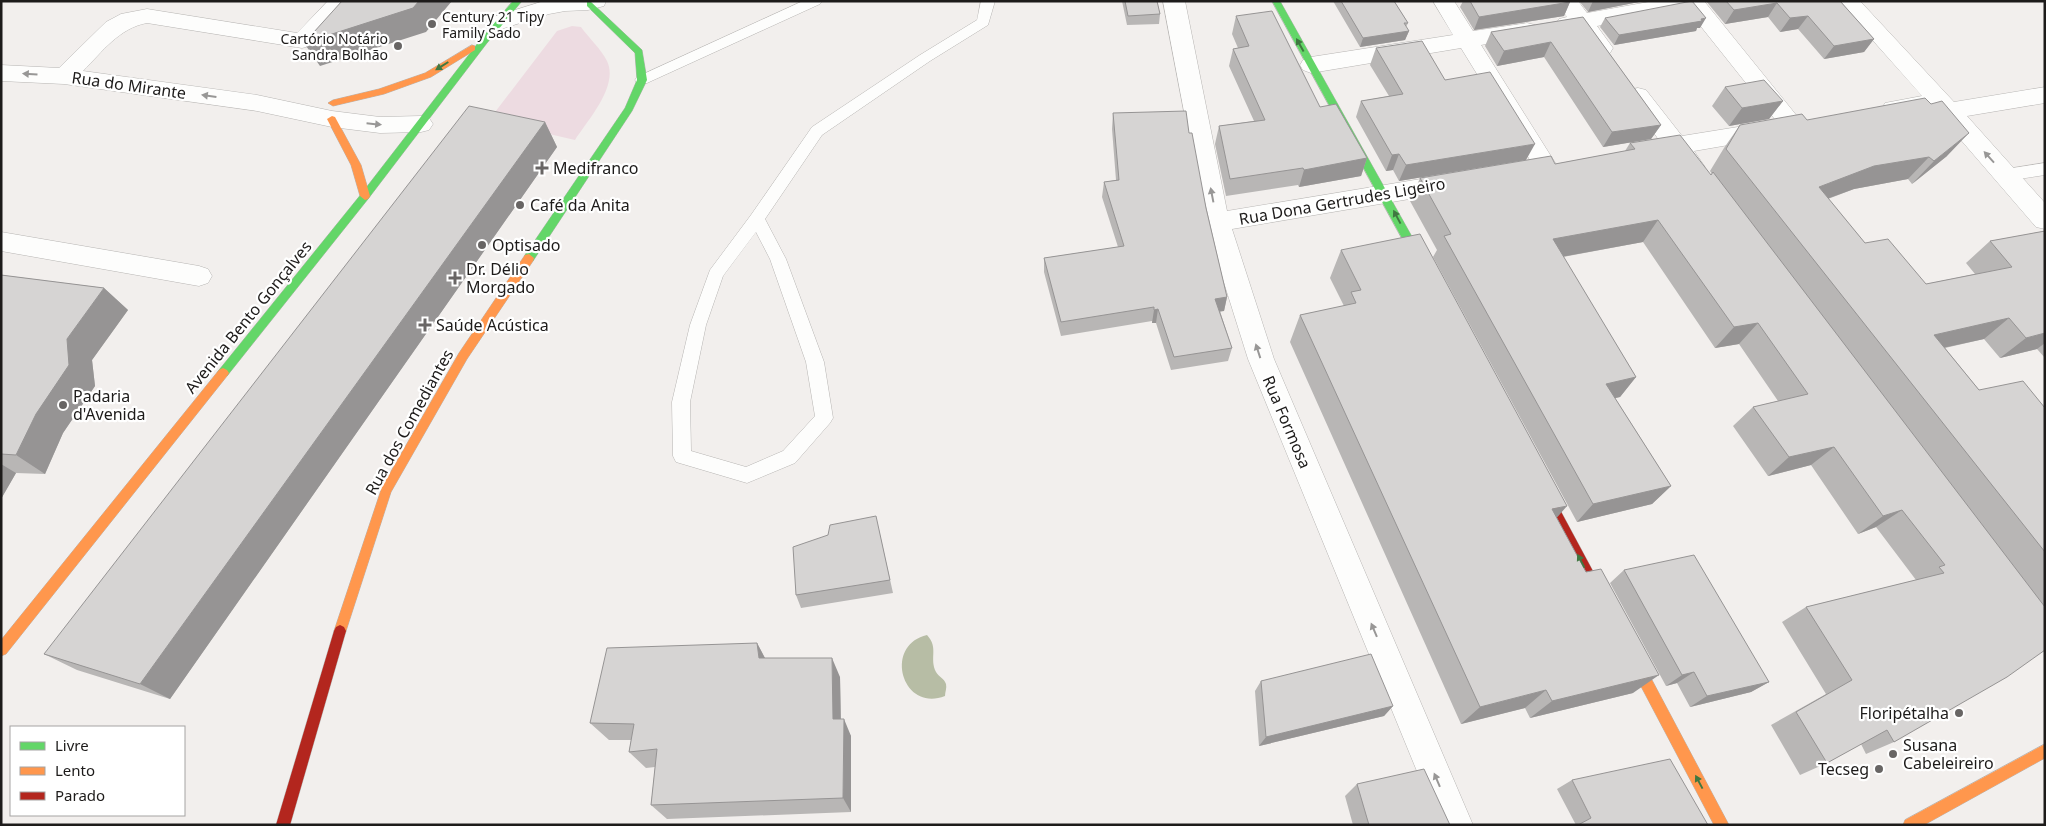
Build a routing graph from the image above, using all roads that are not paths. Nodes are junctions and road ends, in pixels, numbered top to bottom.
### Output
1 (340, 1) edge
2 (518, 1) edge
3 (815, 1) edge
4 (988, 1) edge
5 (1174, 1) edge
6 (1276, 1) edge
7 (1443, 1) edge
8 (1566, 1) edge
9 (1692, 1) edge
10 (1848, 1) edge
11 (593, 3) edge
12 (501, 22) junction
13 (1582, 22) junction
14 (1467, 40) junction
15 (484, 41) junction
16 (1311, 65) junction
17 (1, 73) edge
18 (64, 76) junction
19 (642, 80) junction
20 (2045, 95) edge
21 (1944, 106) junction
22 (332, 111) junction
23 (1872, 113) edge
24 (421, 124) junction
25 (1676, 146) junction
26 (1639, 152) edge
27 (1546, 167) edge
28 (2045, 169) edge
29 (2006, 176) junction
30 (1470, 180) edge
31 (1706, 185) edge
32 (1385, 194) junction
33 (366, 196) junction
34 (757, 219) junction
35 (2045, 220) edge
36 (1217, 222) junction
37 (1, 241) edge
38 (199, 276) dead end
39 (1431, 281) edge
40 (1534, 473) edge
41 (1608, 612) edge
42 (1622, 638) edge
43 (1, 650) edge
44 (2045, 751) edge
45 (283, 825) edge
46 (1456, 825) edge
47 (1722, 825) edge
48 (1910, 825) edge

1 - 18 street
2 - 12 street, Avenida Bento Gonçalves
3 - 19 lane
4 - 34 lane
36 -> 5 street, Rua Formosa
16 -> 6 street
7 - 14 street
8 - 13 street
9 - 13 street
9 - 25 street
10 - 21 street
11 - 12 street
11 - 19 street, Rua dos Comediantes
12 - 15 street, Avenida Bento Gonçalves
13 - 14 street
13 - 25 street
14 - 16 street
14 - 27 street
15 -> 22 street
15 - 24 street, Avenida Bento Gonçalves
16 - 32 street
18 -> 17 street, Rua do Mirante
22 -> 18 street, Rua do Mirante
19 - 45 street, Rua dos Comediantes
20 - 21 street
21 - 23 street
29 -> 21 street
22 - 24 street, Rua do Mirante
22 - 33 street
24 - 33 street, Avenida Bento Gonçalves
25 - 26 street
25 - 31 street
28 - 29 lane
29 - 35 street
30 - 32 street, Rua Dona Gertrudes Ligeiro
32 - 36 street, Rua Dona Gertrudes Ligeiro
39 -> 32 street
33 - 43 street, Avenida Bento Gonçalves
34 - 34 lane
46 -> 36 street, Rua Formosa
37 - 38 street
41 -> 40 street
47 -> 42 street
44 - 48 street

